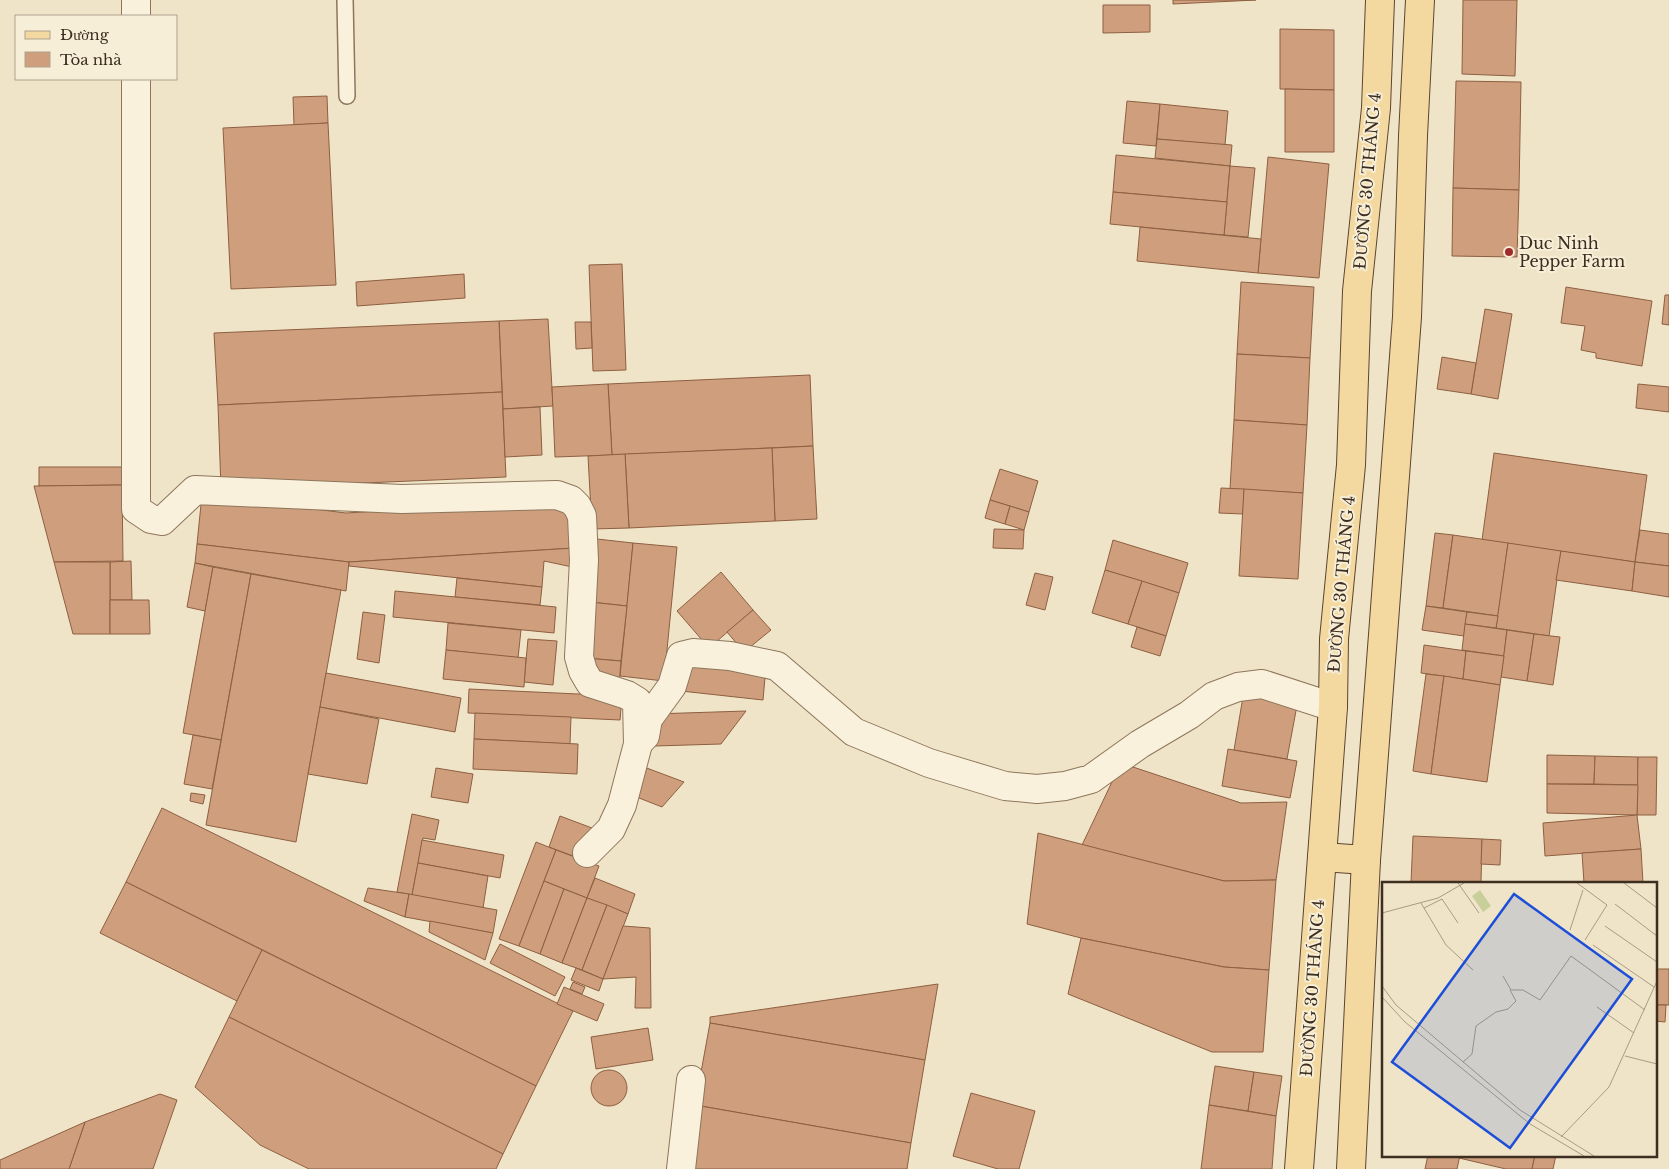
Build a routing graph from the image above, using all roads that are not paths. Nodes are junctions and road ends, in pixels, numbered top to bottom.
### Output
1 (136, 0) edge
2 (345, 0) edge
3 (1380, 0) edge
4 (1420, 0) edge
5 (136, 15) edge
6 (136, 80) edge
7 (347, 96) dead end
8 (1333, 707) junction
9 (638, 744) junction
10 (587, 853) dead end
11 (1322, 857) junction
12 (1366, 860) junction
13 (690, 1080) dead end
14 (681, 1169) edge
15 (1299, 1169) edge
16 (1351, 1169) edge

1 - 5 street
2 - 7 lane
3 - 8 main road, ĐƯỜNG 30 THÁNG 4
4 - 12 main road
6 - 9 street
8 - 9 street
8 - 11 main road, ĐƯỜNG 30 THÁNG 4
9 - 10 street
11 - 12 main road
11 - 15 main road, ĐƯỜNG 30 THÁNG 4
12 - 16 main road
13 - 14 street

